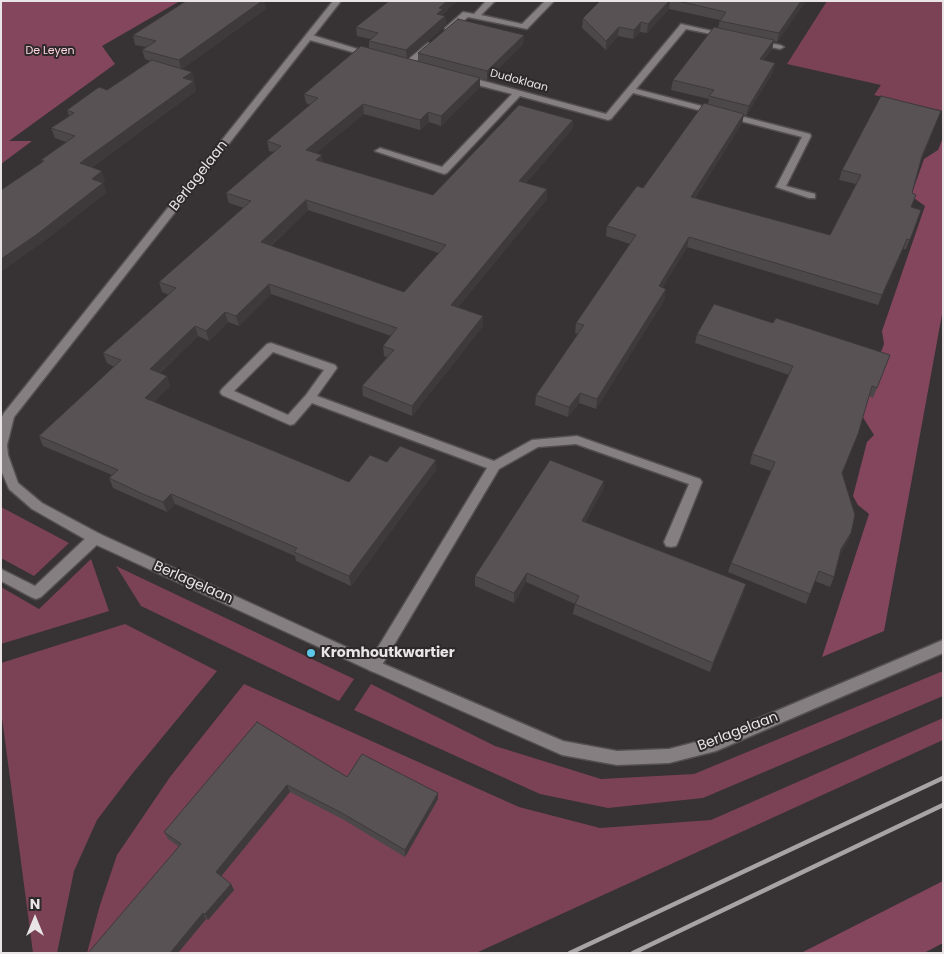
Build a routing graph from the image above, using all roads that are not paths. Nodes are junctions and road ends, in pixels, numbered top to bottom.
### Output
1 (337, 1) edge
2 (491, 1) edge
3 (550, 1) edge
4 (476, 16) junction
5 (444, 33) edge
6 (309, 37) junction
7 (735, 37) edge
8 (437, 39) edge
9 (744, 39) edge
10 (780, 47) edge
11 (382, 57) edge
12 (417, 67) edge
13 (454, 76) edge
14 (632, 90) junction
15 (519, 92) junction
16 (380, 152) dead end
17 (812, 196) dead end
18 (310, 398) junction
19 (2, 456) edge
20 (495, 466) junction
21 (95, 538) junction
22 (671, 542) dead end
23 (1, 574) edge
24 (943, 646) edge
25 (374, 666) junction

1 - 6 street, Berlagelaan
2 - 4 street
3 - 4 street
4 - 5 street
6 - 11 street
6 - 19 street, Berlagelaan
7 - 14 street
8 - 12 street
9 - 10 street
13 - 15 street, Dudoklaan
14 - 15 street, Dudoklaan
14 - 17 street
15 - 16 street
18 - 18 street
18 - 20 street
19 - 21 street, Berlagelaan
20 - 22 street
20 - 25 street
21 - 23 street
21 - 25 street, Berlagelaan
24 - 25 street, Berlagelaan

